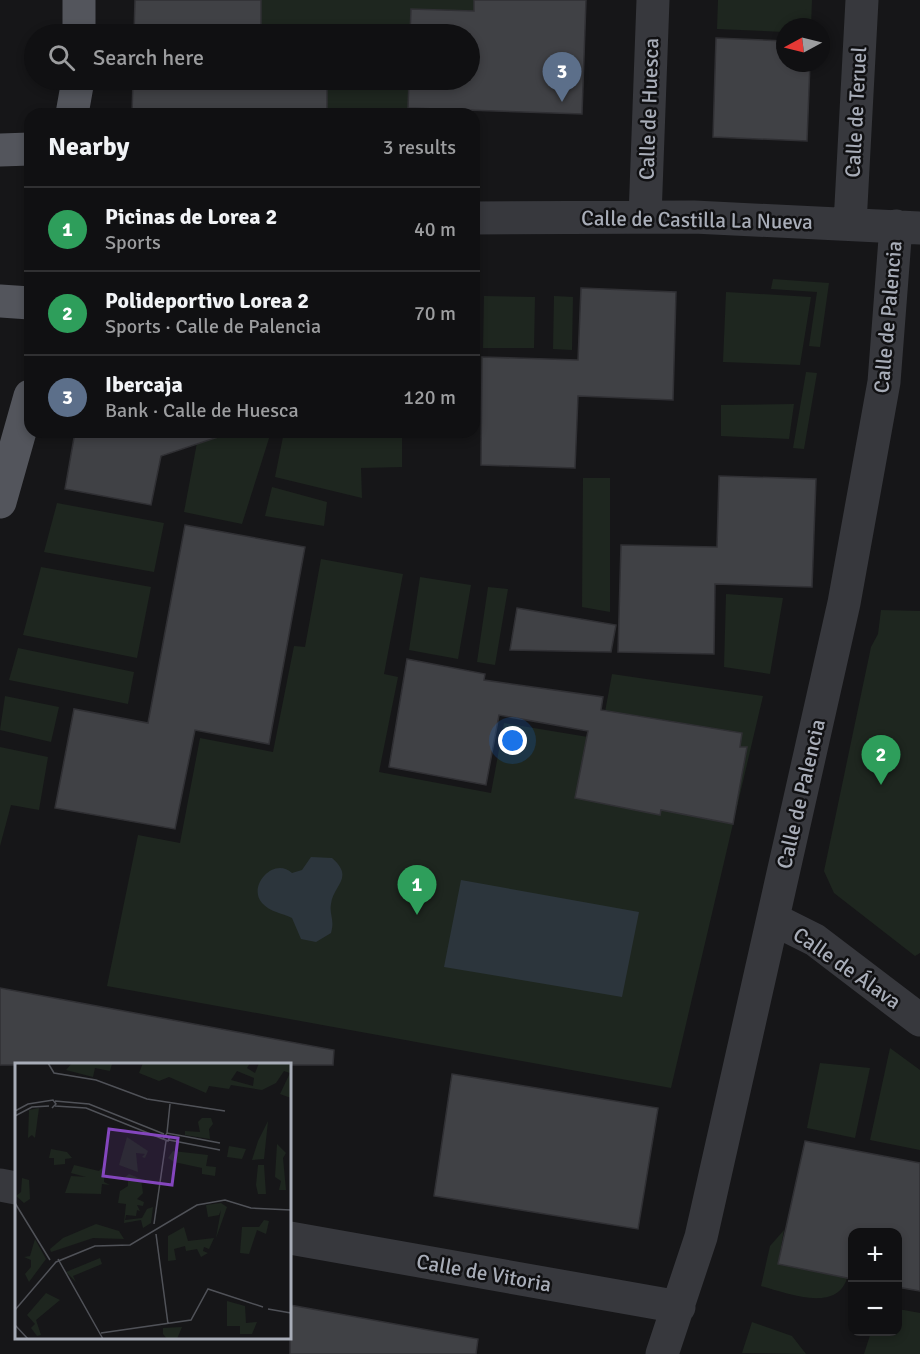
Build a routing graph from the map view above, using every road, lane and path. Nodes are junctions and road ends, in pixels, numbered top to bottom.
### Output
1 (79, 0) edge
2 (653, 0) edge
3 (862, 0) edge
4 (79, 24) edge
5 (76, 90) edge
6 (73, 108) edge
7 (24, 149) edge
8 (0, 150) edge
9 (645, 217) junction
10 (480, 218) edge
11 (850, 224) junction
12 (908, 227) edge
13 (0, 301) edge
14 (24, 303) edge
15 (24, 417) edge
16 (0, 502) edge
17 (773, 919) junction
18 (920, 1020) edge
19 (0, 1185) edge
20 (15, 1188) edge
21 (291, 1238) edge
22 (679, 1307) junction
23 (662, 1354) edge

1 - 4 main road
2 - 9 street, Calle de Huesca
3 - 11 street, Calle de Teruel
5 - 6 main road
7 - 8 main road
9 - 10 street, Calle de Castilla La Nueva
9 - 11 street, Calle de Castilla La Nueva
11 - 12 street, Calle de Castilla La Nueva
12 - 17 street, Calle de Palencia
13 - 14 main road
15 - 16 main road
17 - 18 street, Calle de Álava
17 - 22 street, Calle de Palencia
19 - 20 street
21 - 22 street, Calle de Vitoria
22 - 23 street, Calle de Palencia

